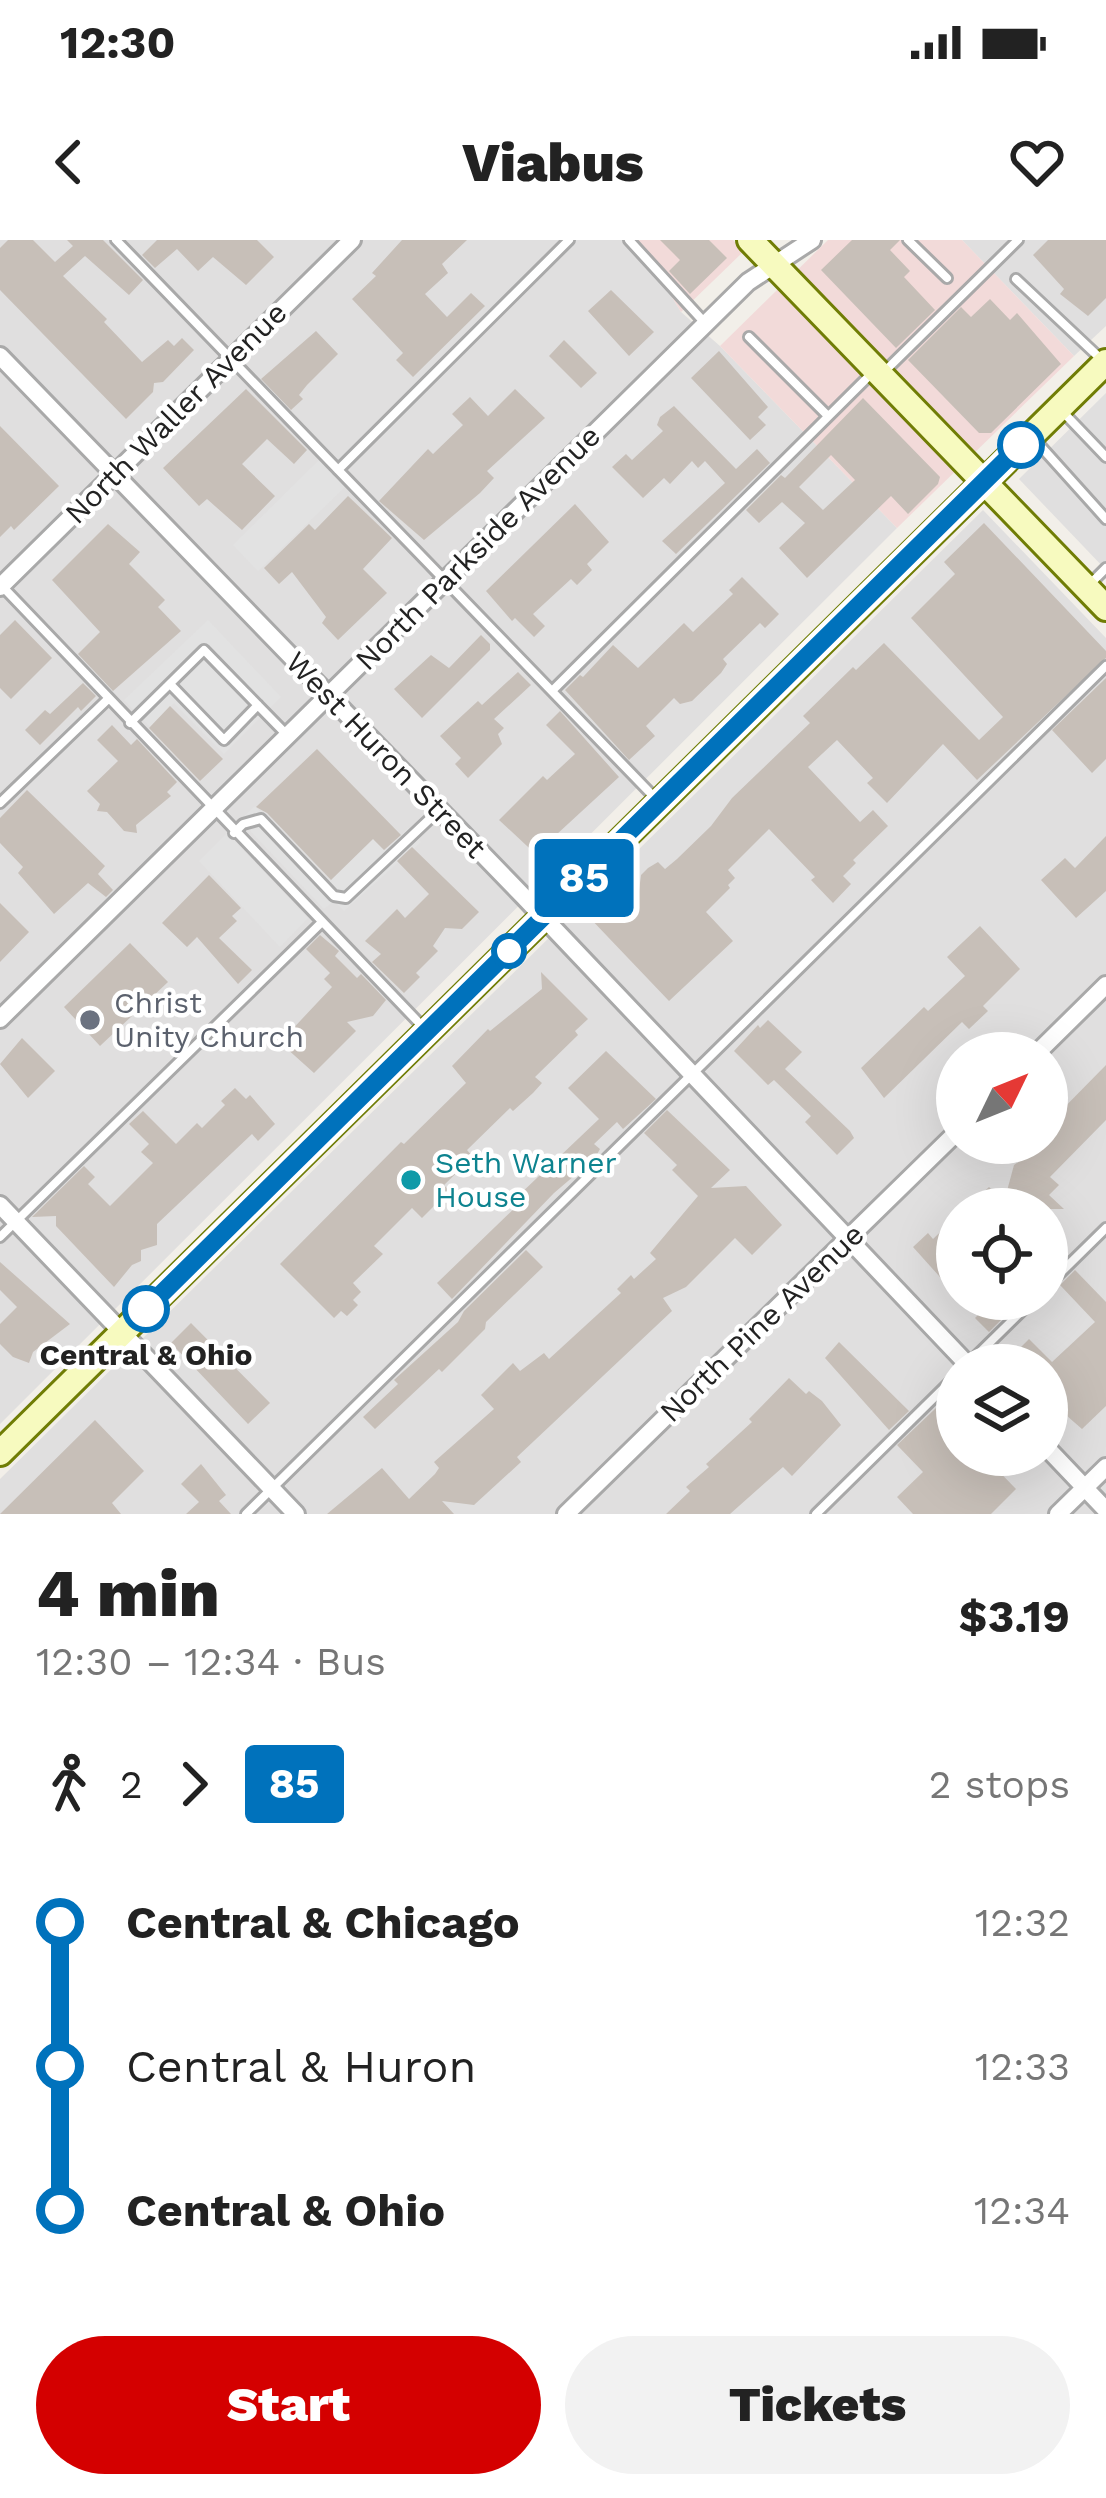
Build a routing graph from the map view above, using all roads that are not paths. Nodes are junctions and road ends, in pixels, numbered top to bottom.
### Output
1 (116, 240) edge
2 (569, 240) edge
3 (629, 240) edge
4 (750, 240) edge
5 (812, 240) edge
6 (908, 240) edge
7 (1018, 240) edge
8 (339, 244) edge
9 (775, 266) junction
10 (947, 278) dead end
11 (1016, 279) dead end
12 (706, 324) junction
13 (749, 337) dead end
14 (0, 356) edge
15 (231, 359) junction
16 (1106, 362) edge
17 (878, 372) junction
18 (1059, 408) junction
19 (829, 416) junction
20 (1031, 436) junction
21 (1106, 457) edge
22 (338, 470) junction
23 (114, 474) junction
24 (985, 481) junction
25 (1106, 519) edge
26 (1106, 568) edge
27 (445, 581) junction
28 (0, 586) edge
29 (1087, 588) junction
30 (1106, 608) edge
31 (1106, 666) edge
32 (170, 684) junction
33 (552, 692) junction
34 (328, 696) junction
35 (108, 699) junction
36 (258, 705) junction
37 (130, 723) junction
38 (288, 736) junction
39 (0, 803) edge
40 (659, 803) junction
41 (212, 810) junction
42 (440, 810) junction
43 (234, 833) junction
44 (543, 918) junction
45 (322, 922) junction
46 (1106, 985) edge
47 (0, 1019) edge
48 (428, 1031) junction
49 (1058, 1032) edge
50 (693, 1075) junction
51 (936, 1153) edge
52 (0, 1205) edge
53 (16, 1222) junction
54 (1106, 1228) edge
55 (0, 1238) edge
56 (848, 1239) junction
57 (1068, 1265) edge
58 (1013, 1320) edge
59 (122, 1332) junction
60 (948, 1344) edge
61 (989, 1344) edge
62 (936, 1396) edge
63 (0, 1453) edge
64 (1106, 1467) edge
65 (1068, 1470) edge
66 (272, 1488) junction
67 (1085, 1488) junction
68 (1106, 1510) edge
69 (246, 1514) edge
70 (296, 1514) edge
71 (566, 1514) edge
72 (816, 1514) edge
73 (1058, 1514) edge

1 - 15 lane
2 - 22 lane
3 - 12 lane
4 - 9 street
5 - 9 street, North Parkside Avenue
6 - 10 lane
7 - 17 lane
8 - 15 street, North Waller Avenue
9 - 12 street, North Parkside Avenue
9 - 17 street
11 - 16 lane
12 - 27 street, North Parkside Avenue
13 - 19 lane
14 - 23 street, West Huron Street
15 - 22 lane
15 - 23 street, North Waller Avenue
16 - 18 street
17 - 19 lane
17 - 24 street
18 - 20 street
18 - 21 lane
19 - 33 lane
20 - 24 street
20 - 25 lane
22 - 27 lane
23 - 28 street, North Waller Avenue
23 - 34 street, West Huron Street
24 - 29 street
24 - 40 street
26 - 29 lane
27 - 33 lane
27 - 34 street, North Parkside Avenue
28 - 35 lane
29 - 30 street
31 - 50 lane
32 - 36 lane
32 - 36 lane
32 - 37 lane
33 - 40 lane
34 - 38 street, North Parkside Avenue
34 - 42 street, West Huron Street
35 - 37 lane
35 - 39 lane
36 - 38 lane
37 - 41 lane
38 - 41 street, North Parkside Avenue
40 - 44 street
41 - 43 lane
41 - 47 street, North Parkside Avenue
42 - 43 lane
42 - 44 street, West Huron Street
43 - 45 lane
44 - 48 street
44 - 50 street, West Huron Street
45 - 48 lane
45 - 53 lane
46 - 49 street
48 - 59 street
50 - 56 street, West Huron Street
50 - 66 lane
51 - 56 street, North Pine Avenue
52 - 53 street
53 - 55 lane
53 - 59 street
54 - 57 lane
56 - 60 street, West Huron Street
56 - 71 street, North Pine Avenue
58 - 61 lane
59 - 63 street
59 - 66 street
62 - 72 lane
64 - 67 street
65 - 67 street
66 - 69 lane
66 - 70 street
67 - 68 street
67 - 73 street

